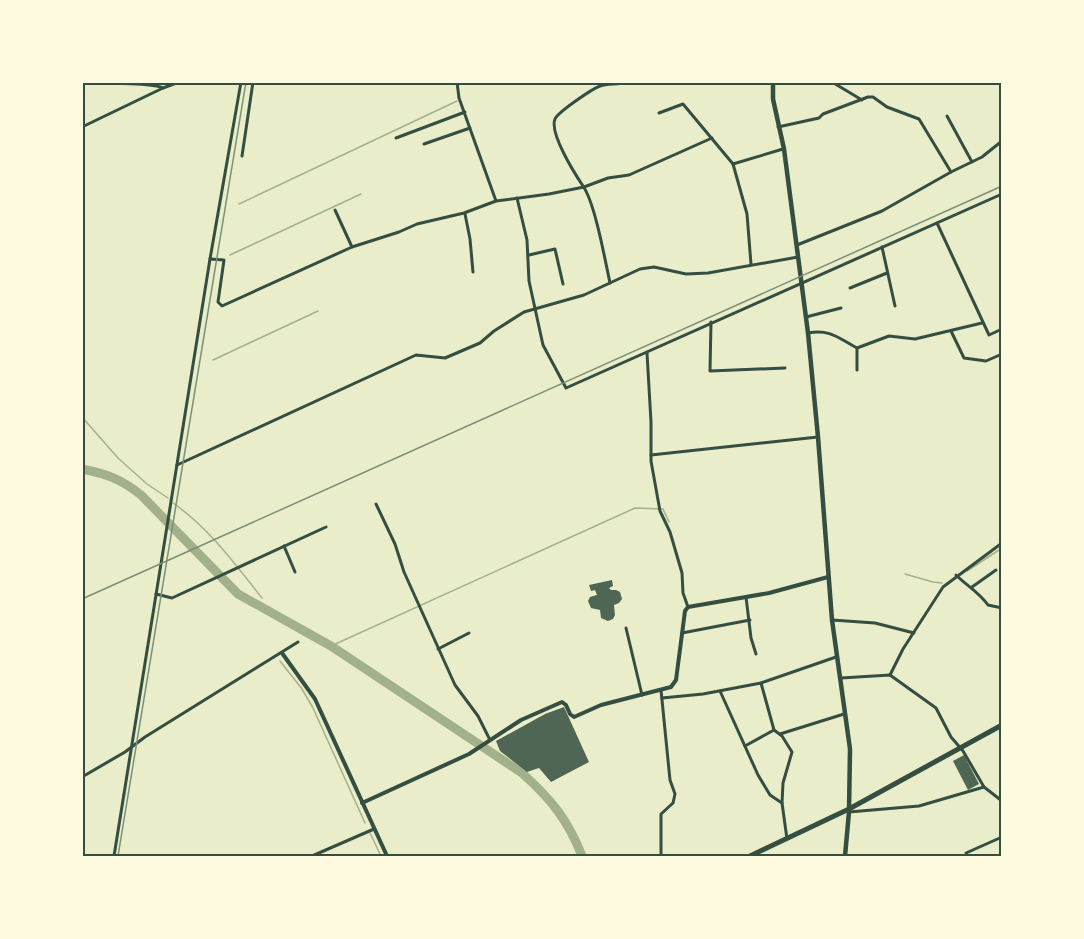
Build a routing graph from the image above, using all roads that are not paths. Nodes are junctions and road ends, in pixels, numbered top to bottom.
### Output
1 (107, 82) edge
2 (179, 82) edge
3 (241, 82) edge
4 (253, 82) edge
5 (458, 82) edge
6 (627, 82) edge
7 (773, 82) edge
8 (832, 82) edge
9 (163, 88) junction
10 (862, 100) junction
11 (465, 112) junction
12 (659, 113) dead end
13 (947, 116) dead end
14 (82, 127) edge
15 (778, 127) junction
16 (471, 128) junction
17 (396, 138) dead end
18 (712, 138) junction
19 (1002, 141) edge
20 (424, 144) dead end
21 (784, 149) junction
22 (242, 156) dead end
23 (972, 162) junction
24 (733, 164) junction
25 (951, 172) junction
26 (584, 187) junction
27 (1002, 194) edge
28 (517, 198) junction
29 (496, 201) junction
30 (335, 210) dead end
31 (464, 213) junction
32 (937, 223) junction
33 (797, 245) junction
34 (352, 247) junction
35 (882, 247) junction
36 (529, 255) junction
37 (798, 257) junction
38 (210, 259) junction
39 (751, 264) junction
40 (473, 272) dead end
41 (887, 273) junction
42 (801, 282) junction
43 (563, 284) dead end
44 (610, 284) junction
45 (850, 288) dead end
46 (895, 306) dead end
47 (841, 308) dead end
48 (536, 310) junction
49 (806, 317) junction
50 (711, 322) junction
51 (982, 323) junction
52 (1002, 329) edge
53 (951, 332) junction
54 (808, 333) junction
55 (857, 348) junction
56 (647, 353) junction
57 (1002, 354) edge
58 (785, 368) dead end
59 (857, 370) dead end
60 (818, 437) junction
61 (651, 455) junction
62 (177, 465) junction
63 (376, 504) dead end
64 (326, 527) dead end
65 (1002, 543) edge
66 (284, 546) junction
67 (996, 570) dead end
68 (295, 572) dead end
69 (956, 575) junction
70 (828, 577) junction
71 (972, 587) junction
72 (156, 594) junction
73 (746, 597) junction
74 (688, 607) junction
75 (1001, 607) edge
76 (750, 620) junction
77 (832, 620) junction
78 (626, 628) dead end
79 (469, 633) dead end
80 (682, 633) junction
81 (914, 633) junction
82 (298, 642) dead end
83 (438, 649) junction
84 (282, 653) junction
85 (756, 654) dead end
86 (836, 657) junction
87 (890, 675) junction
88 (839, 678) junction
89 (761, 683) junction
90 (661, 690) junction
91 (720, 691) junction
92 (642, 695) junction
93 (662, 698) junction
94 (846, 714) junction
95 (1002, 725) edge
96 (774, 730) junction
97 (780, 734) junction
98 (490, 740) junction
99 (745, 746) junction
100 (961, 747) junction
101 (131, 748) junction
102 (82, 777) edge
103 (984, 787) junction
104 (1002, 801) edge
105 (362, 803) junction
106 (782, 803) junction
107 (849, 811) junction
108 (374, 829) junction
109 (1002, 837) edge
110 (787, 840) junction
111 (766, 854) edge
112 (757, 855) edge
113 (114, 856) edge
114 (312, 856) edge
115 (387, 856) edge
116 (661, 856) edge
117 (750, 856) edge
118 (845, 856) edge
119 (967, 856) edge

1 - 9 street
2 - 9 street
3 - 38 street
4 - 22 street
5 - 11 street
6 - 26 street
7 - 15 main road
8 - 10 street
9 - 14 street
10 - 15 street
10 - 25 street
11 - 16 street
11 - 17 street
12 - 18 street
13 - 23 street
15 - 21 main road
16 - 20 street
16 - 29 street
18 - 24 street
18 - 26 street
19 - 23 street
21 - 24 street
21 - 33 main road
23 - 25 street
24 - 39 street
25 - 33 street
26 - 28 street
26 - 44 street
27 - 32 street
28 - 29 street
28 - 36 street
29 - 31 street
30 - 34 street
31 - 34 street
31 - 40 street
32 - 35 street
32 - 51 street
33 - 37 main road
34 - 38 street
35 - 41 street
35 - 42 street
36 - 43 street
36 - 48 street
37 - 39 street
37 - 42 main road
38 - 62 street
39 - 44 street
41 - 45 street
41 - 46 street
42 - 49 main road
42 - 50 street
44 - 48 street
47 - 49 street
48 - 56 street
48 - 62 street
49 - 54 main road
50 - 56 street
50 - 58 street
51 - 52 street
51 - 53 street
53 - 55 street
53 - 57 street
54 - 55 street
54 - 60 main road
55 - 59 street
56 - 61 street
60 - 61 street
60 - 70 main road
61 - 74 street
62 - 72 street
63 - 83 street
64 - 66 street
65 - 69 street
66 - 68 street
66 - 72 street
67 - 71 street
69 - 71 street
69 - 81 street
70 - 73 street
70 - 77 main road
71 - 75 street
72 - 101 street
73 - 74 street
73 - 76 street
74 - 80 street
76 - 80 street
76 - 85 street
77 - 81 street
77 - 86 main road
78 - 92 street
79 - 83 street
80 - 90 street
81 - 87 street
82 - 84 street
83 - 98 street
84 - 101 street
84 - 105 street
86 - 88 main road
86 - 89 street
87 - 88 street
87 - 100 street
88 - 94 main road
89 - 91 street
89 - 96 street
90 - 92 street
90 - 93 street
91 - 93 street
91 - 99 street
92 - 98 street
93 - 116 street
94 - 97 street
94 - 107 main road
95 - 100 main road
96 - 97 street
96 - 99 street
97 - 106 street
98 - 105 street
99 - 106 street
100 - 103 street
100 - 107 main road
101 - 102 street
101 - 113 street
103 - 104 street
103 - 107 street
105 - 108 street
106 - 110 street
107 - 110 main road
107 - 118 main road
108 - 114 street
108 - 115 street
109 - 119 street
110 - 111 main road
111 - 112 main road
112 - 117 main road

